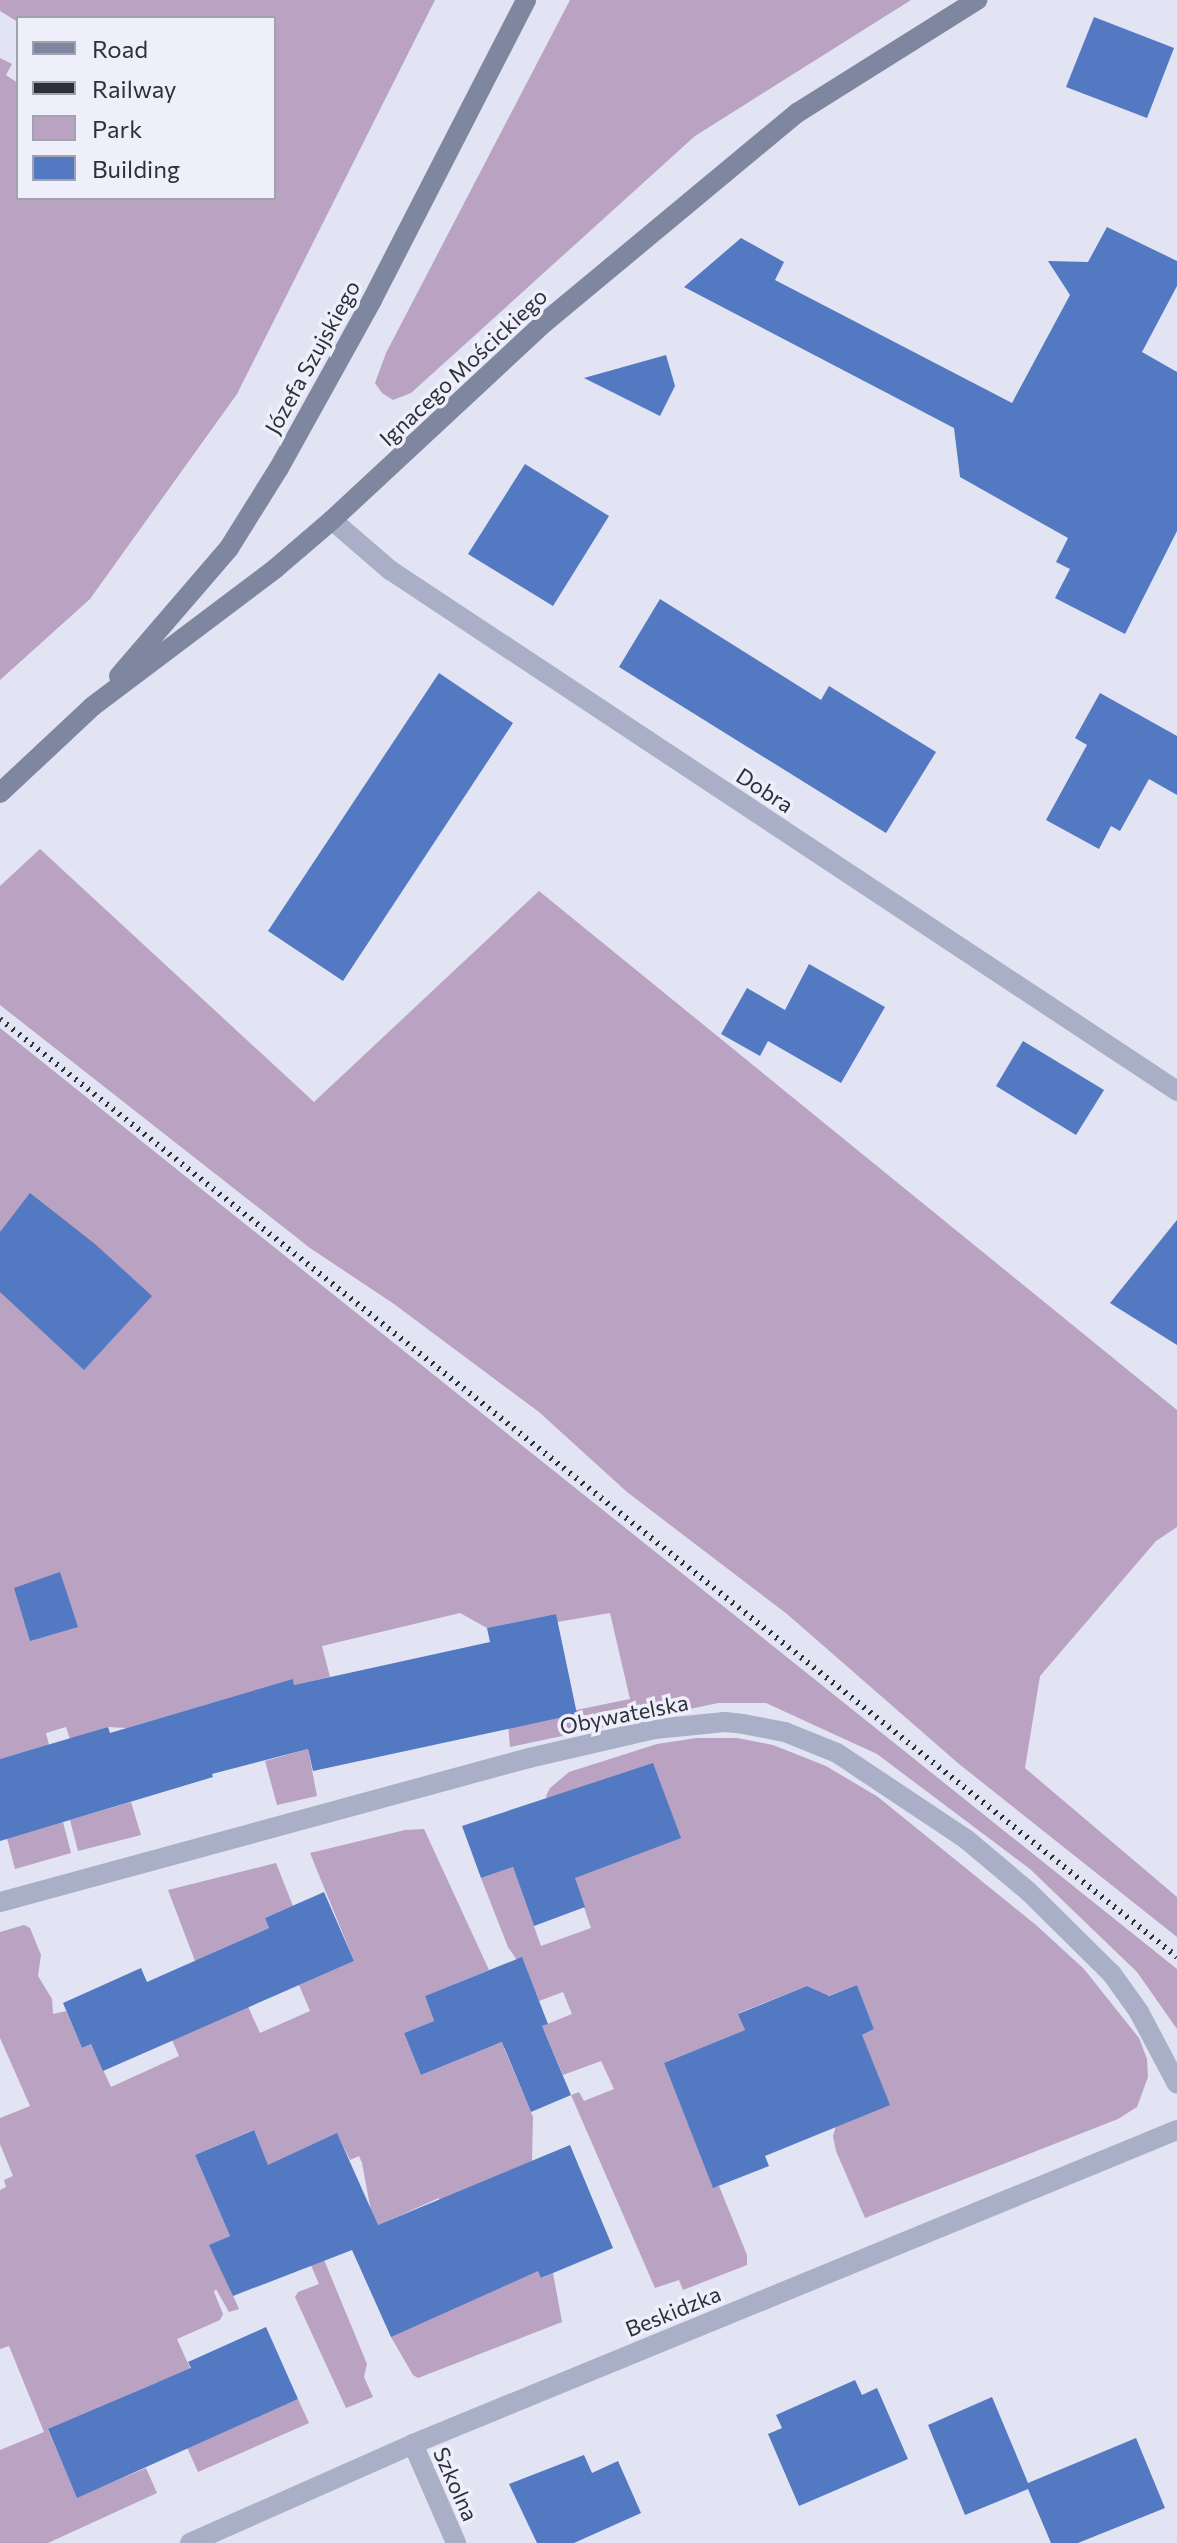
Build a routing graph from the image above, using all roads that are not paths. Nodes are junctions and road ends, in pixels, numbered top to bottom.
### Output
1 (526, 0) edge
2 (977, 0) edge
3 (332, 520) junction
4 (93, 706) junction
5 (0, 793) edge
6 (1177, 1091) edge
7 (0, 1902) edge
8 (1177, 2084) edge
9 (1177, 2130) edge
10 (413, 2444) junction
11 (190, 2543) edge
12 (456, 2543) edge

1 - 4 street, Józefa Szujskiego
2 - 3 street, Ignacego Mościckiego
3 - 4 street, Ignacego Mościckiego
3 - 6 street, Dobra
4 - 5 street, Ignacego Mościckiego
7 - 8 street, Obywatelska
9 - 10 street, Beskidzka
10 - 11 street, Beskidzka
10 - 12 street, Szkolna

